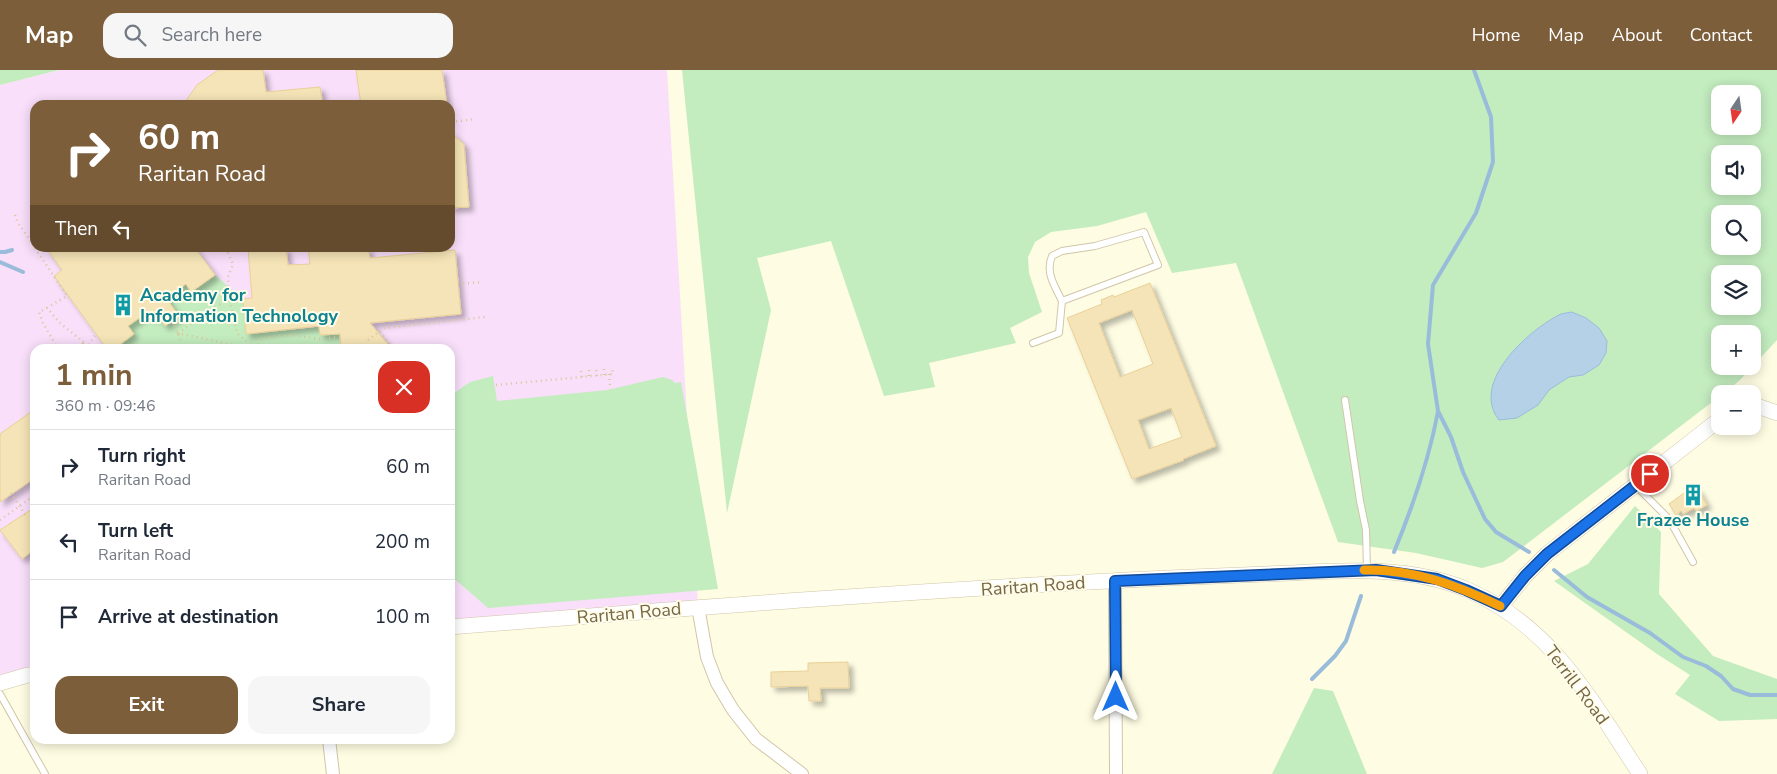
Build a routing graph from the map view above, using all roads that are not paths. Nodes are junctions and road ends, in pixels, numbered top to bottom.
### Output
1 (1062, 301) junction
2 (1033, 343) dead end
3 (1345, 400) dead end
4 (1761, 407) edge
5 (1777, 413) edge
6 (1711, 427) edge
7 (1636, 486) junction
8 (1693, 562) dead end
9 (1367, 570) junction
10 (1115, 581) junction
11 (1501, 606) junction
12 (698, 608) junction
13 (455, 628) edge
14 (30, 675) edge
15 (0, 683) edge
16 (0, 694) edge
17 (330, 744) edge
18 (45, 774) edge
19 (333, 774) edge
20 (802, 774) edge
21 (1116, 774) edge
22 (1640, 774) edge

1 - 1 lane
1 - 2 lane
3 - 9 lane
4 - 5 street
6 - 7 street
7 - 8 lane
7 - 11 street
9 - 10 street, Raritan Road
9 - 11 street, Raritan Road
10 - 12 street, Raritan Road
10 - 21 street
11 - 22 street, Terrill Road
12 - 13 street, Raritan Road
12 - 20 street
14 - 15 street
16 - 18 lane
17 - 19 street

